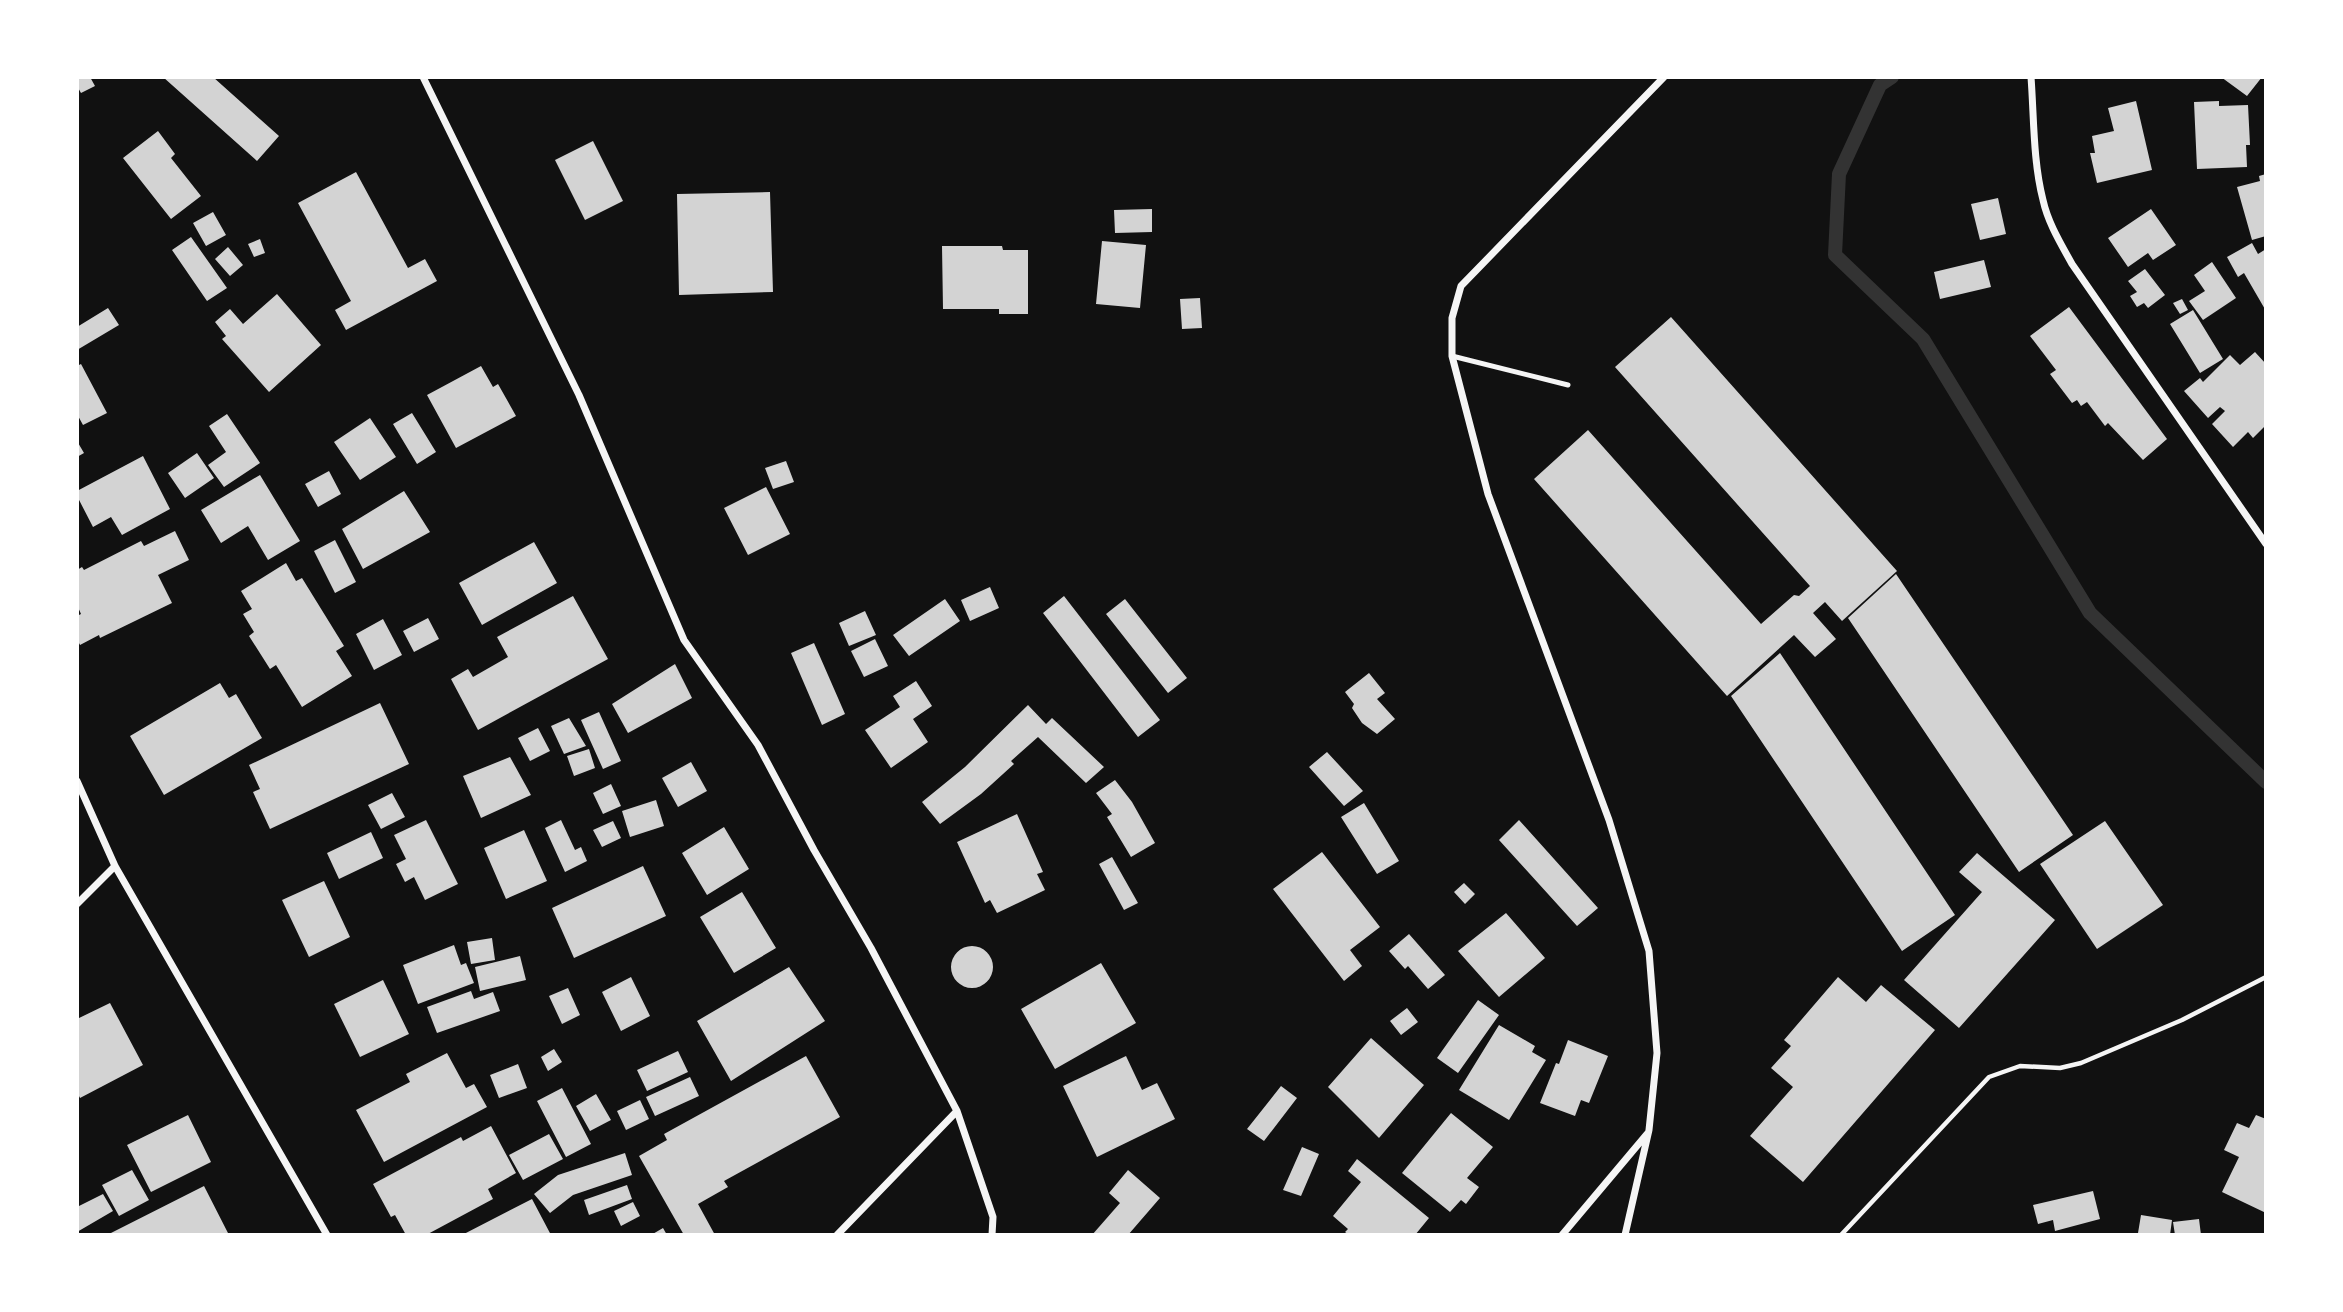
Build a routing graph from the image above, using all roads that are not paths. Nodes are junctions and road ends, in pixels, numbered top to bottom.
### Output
1 (423, 77) edge
2 (1664, 77) edge
3 (2031, 77) edge
4 (1452, 356) junction
5 (1568, 385) dead end
6 (2266, 544) edge
7 (77, 781) edge
8 (115, 866) junction
9 (77, 904) edge
10 (957, 1111) junction
11 (1649, 1130) junction
12 (327, 1235) edge
13 (837, 1235) edge
14 (992, 1235) edge
15 (1562, 1235) edge
16 (1625, 1235) edge

1 - 10 street
2 - 4 street
3 - 6 street
4 - 5 lane
4 - 11 street
7 - 8 street
8 - 9 street
8 - 12 street
10 - 13 street
10 - 14 street
11 - 15 street
11 - 16 street

